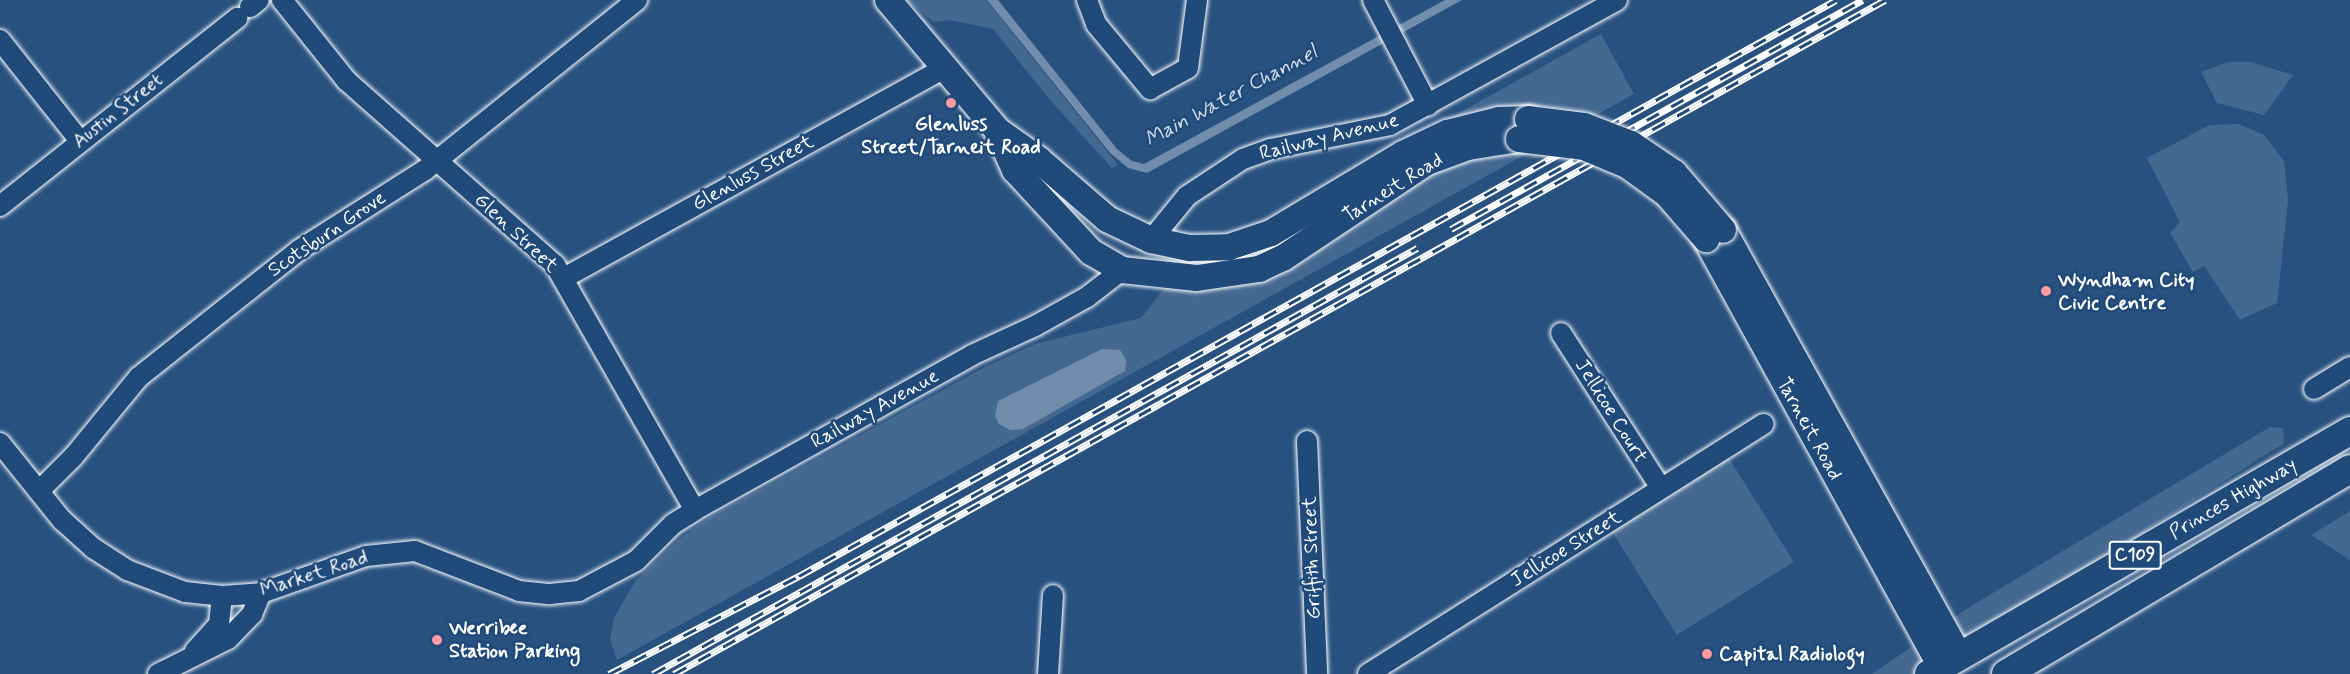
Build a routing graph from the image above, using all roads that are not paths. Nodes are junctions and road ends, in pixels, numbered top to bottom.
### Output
1 (282, 0) edge
2 (637, 0) edge
3 (888, 0) edge
4 (1087, 0) edge
5 (1197, 0) edge
6 (1373, 0) edge
7 (1386, 0) edge
8 (1617, 0) edge
9 (248, 8) edge
10 (0, 40) edge
11 (943, 69) junction
12 (1434, 102) junction
13 (1523, 129) junction
14 (997, 130) junction
15 (80, 141) junction
16 (437, 160) junction
17 (0, 206) edge
18 (1151, 240) junction
19 (1122, 270) junction
20 (564, 278) junction
21 (1562, 333) dead end
22 (2350, 367) edge
23 (2314, 389) dead end
24 (1764, 424) dead end
25 (2350, 431) edge
26 (1307, 441) dead end
27 (0, 443) edge
28 (2312, 455) junction
29 (2340, 475) edge
30 (1661, 488) junction
31 (39, 491) junction
32 (694, 510) junction
33 (636, 561) joint
34 (261, 593) junction
35 (1053, 595) dead end
36 (222, 596) junction
37 (1949, 669) edge
38 (167, 670) edge
39 (1048, 674) edge
40 (1317, 674) edge
41 (1368, 674) edge
42 (2006, 674) edge

1 - 16 street, Glen Street
2 - 16 street, Scotsburn Grove
3 - 11 main road, Tarneit Road
4 - 5 street
6 - 12 street
7 - 12 street
8 - 12 street, Railway Avenue
9 - 15 street, Austin Street
10 - 15 street
11 - 14 main road, Tarneit Road
11 - 20 street, Glenluss Street
12 - 18 street, Railway Avenue
13 - 18 main road, Tarneit Road
13 - 19 main road, Tarneit Road
13 - 37 main road, Tarneit Road, bridge
14 - 18 main road, Tarneit Road
14 - 19 main road, Tarneit Road
15 - 17 street, Austin Street
16 - 20 street, Glen Street
16 - 31 street, Scotsburn Grove
18 - 19 main road
19 - 32 street, Railway Avenue
20 - 32 street, Glen Street
21 - 30 street, Jellicoe Court
22 - 23 street
24 - 30 street, Jellicoe Street
25 - 28 highway, Princes Highway / C109
26 - 40 street, Griffith Street
27 - 31 street, Market Road
28 - 29 highway
28 - 37 highway, Princes Highway / C109
29 - 42 highway, Princes Highway / C109
30 - 41 street, Jellicoe Street
31 - 36 street, Market Road
32 - 33 street, Railway Avenue
33 - 34 street, Market Road
34 - 36 street, Market Road
34 - 38 street
35 - 39 street
36 - 38 street

